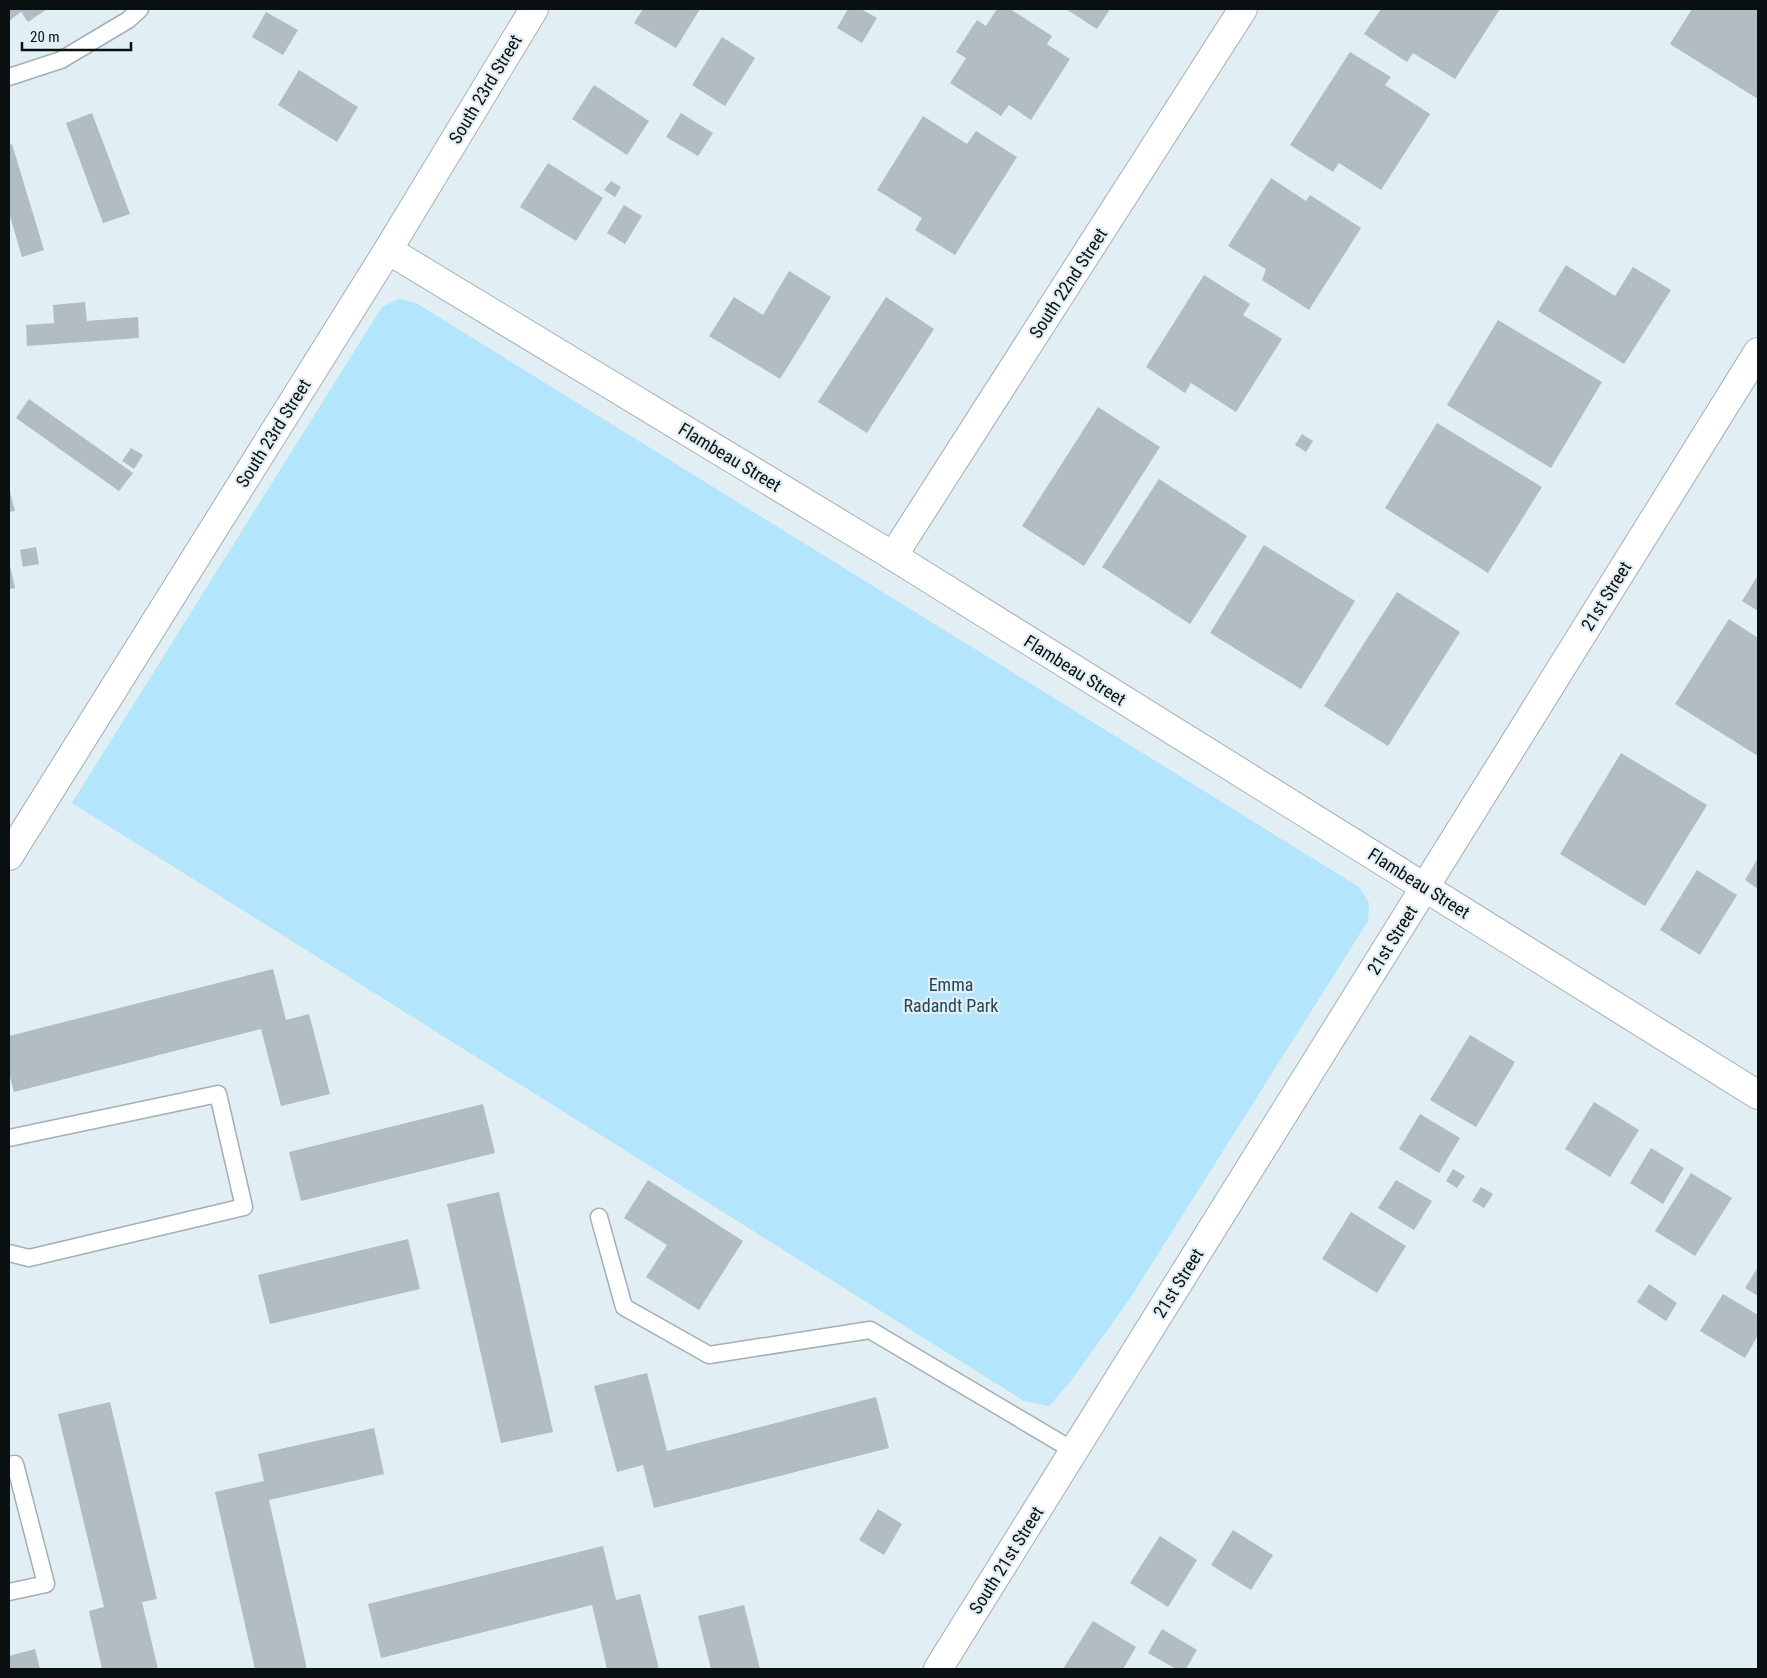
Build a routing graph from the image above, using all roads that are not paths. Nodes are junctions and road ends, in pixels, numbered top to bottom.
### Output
1 (140, 9) edge
2 (534, 9) edge
3 (1243, 9) edge
4 (9, 77) edge
5 (388, 250) junction
6 (1758, 352) edge
7 (893, 556) junction
8 (9, 856) edge
9 (1425, 888) junction
10 (1758, 1095) edge
11 (9, 1138) edge
12 (599, 1217) dead end
13 (9, 1253) edge
14 (1074, 1451) junction
15 (9, 1465) edge
16 (9, 1592) edge
17 (938, 1669) edge

1 - 4 lane
2 - 5 street, South 23rd Street
3 - 7 street, South 22nd Street
5 - 7 street, Flambeau Street
5 - 8 street, South 23rd Street
6 - 9 street, 21st Street
7 - 9 street, Flambeau Street
9 - 10 street, Flambeau Street
9 - 14 street, 21st Street
11 - 13 lane
12 - 14 lane
14 - 17 street, South 21st Street
15 - 16 lane

